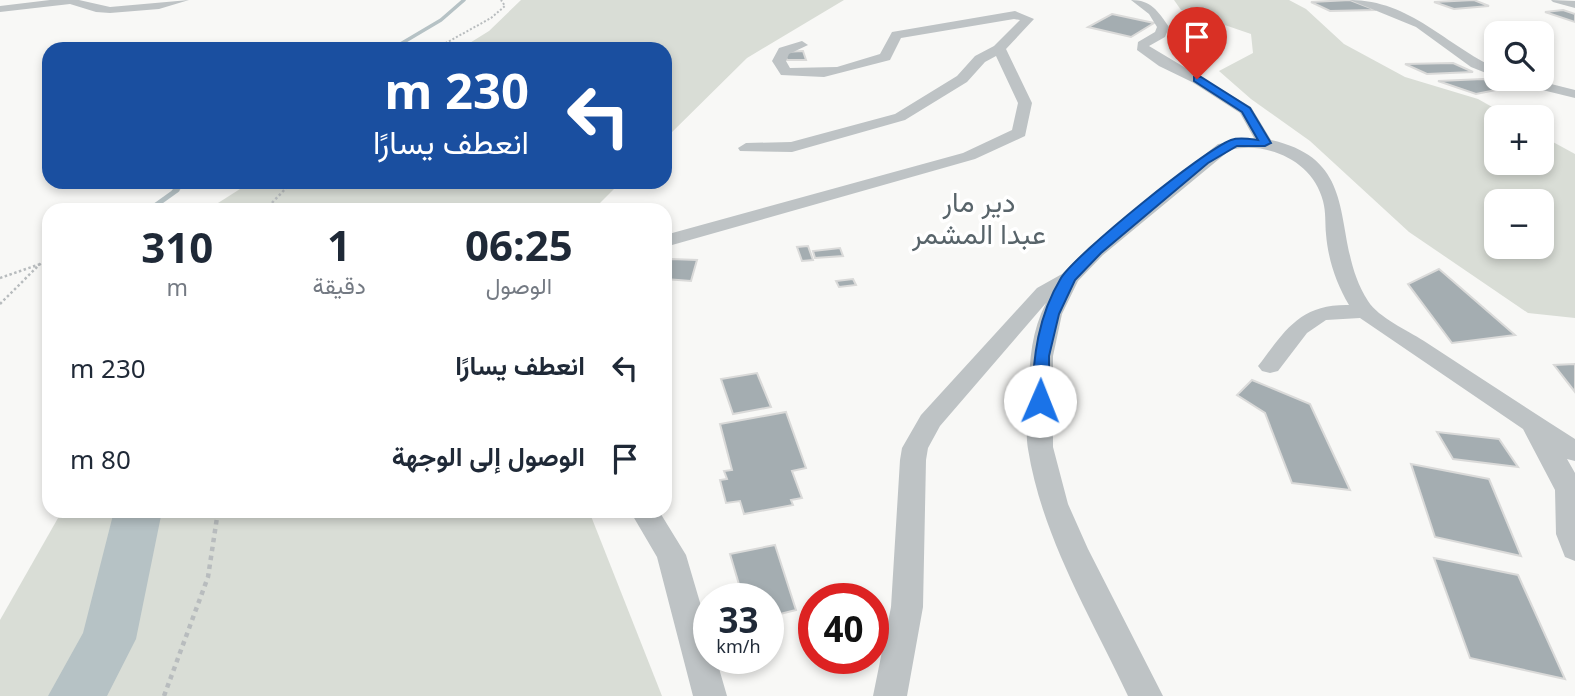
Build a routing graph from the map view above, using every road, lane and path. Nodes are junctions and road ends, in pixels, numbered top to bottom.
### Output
1 (183, 0) edge
2 (502, 0) edge
3 (1138, 0) edge
4 (1356, 0) edge
5 (1557, 0) edge
6 (1575, 5) edge
7 (0, 9) edge
8 (448, 42) edge
9 (802, 45) dead end
10 (999, 49) junction
11 (1484, 68) edge
12 (1554, 89) edge
13 (1575, 94) edge
14 (1265, 143) junction
15 (746, 148) dead end
16 (285, 189) edge
17 (272, 203) edge
18 (672, 239) edge
19 (42, 262) joint
20 (0, 278) edge
21 (1069, 278) junction
22 (0, 304) edge
23 (1365, 312) junction
24 (1270, 366) dead end
25 (1531, 421) junction
26 (1575, 452) edge
27 (217, 518) edge
28 (648, 518) edge
29 (1575, 548) edge
30 (164, 696) edge
31 (710, 696) edge
32 (890, 696) edge
33 (1146, 696) edge

1 - 7 street
2 - 8 path
3 - 14 street
4 - 11 street
5 - 6 street
9 - 10 street
10 - 15 street
10 - 18 street
12 - 13 lane
14 - 21 street
14 - 23 street
16 - 17 path
19 - 20 path
19 - 22 path
21 - 32 street
21 - 33 street
23 - 24 street
23 - 25 street
25 - 26 street
25 - 29 street
27 - 30 path
28 - 31 street

